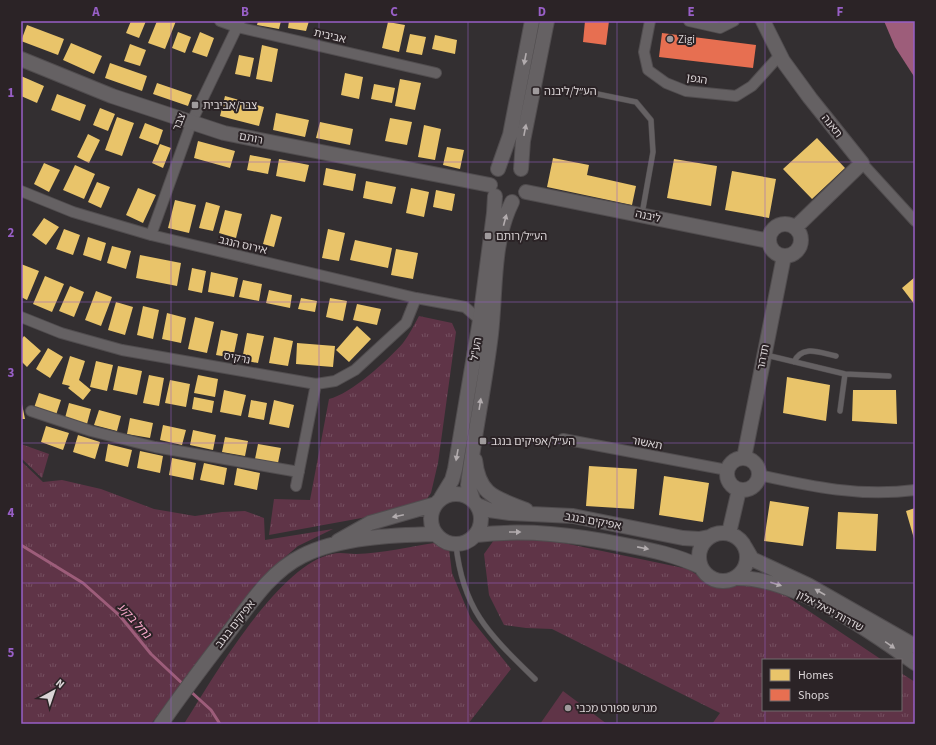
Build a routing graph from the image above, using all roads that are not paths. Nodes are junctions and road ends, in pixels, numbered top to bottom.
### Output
1 (220, 21) edge
2 (532, 21) edge
3 (547, 21) edge
4 (650, 21) edge
5 (689, 21) edge
6 (734, 21) edge
7 (763, 21) edge
8 (239, 24) edge
9 (780, 55) junction
10 (21, 59) edge
11 (436, 73) dead end
12 (578, 90) dead end
13 (192, 122) junction
14 (862, 163) junction
15 (498, 169) junction
16 (521, 169) junction
17 (492, 190) junction
18 (21, 191) edge
19 (526, 192) junction
20 (512, 202) junction
21 (642, 215) junction
22 (915, 221) edge
23 (796, 227) junction
24 (151, 235) junction
25 (769, 241) junction
26 (784, 256) junction
27 (416, 298) junction
28 (484, 298) junction
29 (465, 307) junction
30 (21, 317) edge
31 (480, 320) junction
32 (763, 354) junction
33 (836, 356) dead end
34 (794, 362) junction
35 (845, 374) junction
36 (889, 376) dead end
37 (316, 384) junction
38 (31, 411) dead end
39 (840, 411) dead end
40 (563, 439) dead end
41 (473, 442) junction
42 (744, 458) junction
43 (727, 470) junction
44 (299, 472) junction
45 (759, 475) junction
46 (296, 486) dead end
47 (740, 490) junction
48 (915, 490) edge
49 (439, 501) junction
50 (475, 503) junction
51 (533, 513) junction
52 (729, 533) junction
53 (436, 534) junction
54 (476, 535) junction
55 (709, 537) junction
56 (456, 544) junction
57 (329, 546) junction
58 (745, 547) junction
59 (701, 567) junction
60 (737, 578) junction
61 (915, 646) edge
62 (915, 664) edge
63 (535, 679) dead end
64 (161, 724) edge

1 - 8 street, אביבית
2 -> 15 street
16 -> 3 street
4 - 9 street, הגפן
5 - 6 street
7 - 9 street, תאנה
8 - 11 street, אביבית
8 - 13 street, צבר
9 - 14 street, תאנה
10 - 13 street, רותם
12 - 21 lane
13 - 17 street, רותם
13 - 24 street, צבר
14 - 22 street, תאנה
14 - 23 street
15 - 16 street
15 - 17 street
16 - 19 street
17 - 20 street
17 - 28 street, הע"ל
18 - 24 street, אירוס הנגב
19 - 20 street
19 - 21 street, ליבנה
41 -> 20 street, הע"ל
21 - 25 street, ליבנה
23 - 25 street
23 - 26 street
24 - 27 street, אירוס הנגב
25 - 26 street
26 - 32 street, תדהר
27 - 29 street, אירוס הנגב
27 - 37 street, נרקיס
28 - 29 street
28 - 31 street, הע"ל
29 - 31 street
30 - 37 street, נרקיס
31 -> 49 street, הע"ל
32 - 34 lane
32 - 42 street, תדהר
33 - 34 lane
34 - 35 lane
35 - 36 lane
35 - 39 lane
37 - 44 street
38 - 44 street
40 - 43 street, תאשור
41 - 50 street, הע"ל
41 - 51 street
42 - 43 street
42 - 45 street
43 - 47 street
44 - 46 street
45 - 47 street
45 - 48 street
47 - 52 street
49 - 50 street
49 - 53 street
49 -> 57 street, אפיקים בנגב
50 - 51 street, אפיקים בנגב
50 - 54 street
51 - 55 street, אפיקים בנגב
52 - 55 street
52 - 58 street
53 - 56 street
53 - 57 street, אפיקים בנגב
54 - 56 street
54 -> 59 street, אפיקים בנגב
55 - 59 street
56 - 63 lane
57 - 64 street, אפיקים בנגב
58 - 60 street
61 -> 58 street, שדרות יגאל אלון
59 - 60 street
60 -> 62 street, שדרות יגאל אלון

